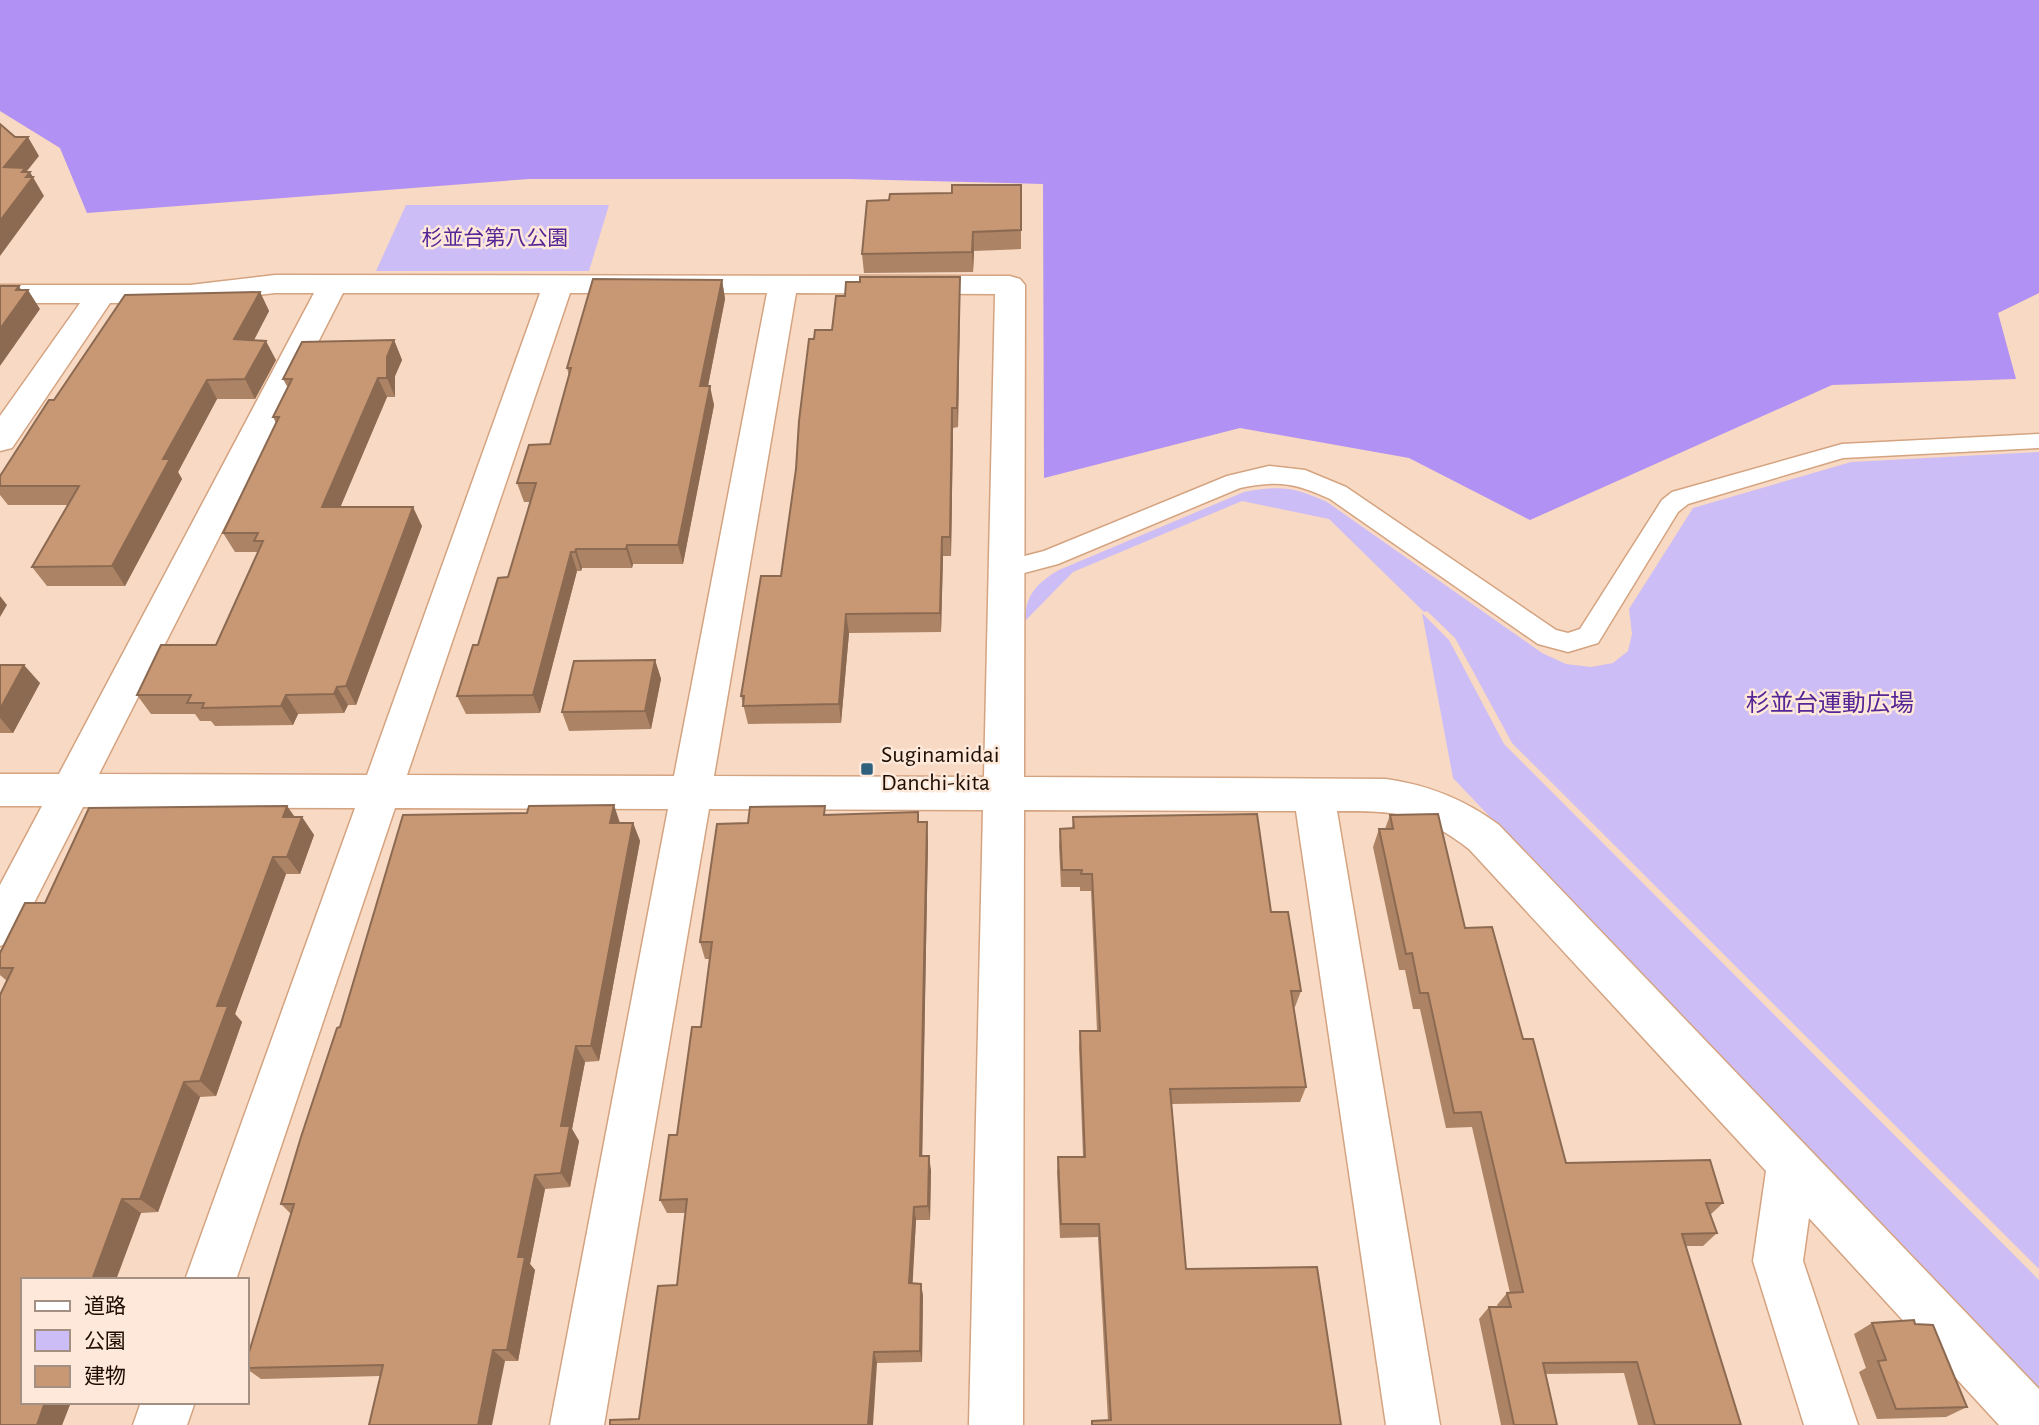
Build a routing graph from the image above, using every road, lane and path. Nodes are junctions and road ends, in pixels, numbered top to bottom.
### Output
1 (333, 284) junction
2 (558, 285) junction
3 (783, 285) junction
4 (0, 294) edge
5 (101, 294) junction
6 (0, 440) edge
7 (2039, 441) edge
8 (1006, 569) junction
9 (0, 790) edge
10 (71, 791) junction
11 (381, 792) junction
12 (692, 792) junction
13 (1004, 794) junction
14 (1314, 794) junction
15 (0, 927) edge
16 (1791, 1163) junction
17 (211, 1278) edge
18 (167, 1404) edge
19 (160, 1425) edge
20 (577, 1425) edge
21 (996, 1425) edge
22 (1413, 1425) edge
23 (1831, 1425) edge
24 (2036, 1425) edge

1 - 2 street
1 - 5 street
1 - 10 street
2 - 3 street
2 - 11 street
3 - 8 street
3 - 12 street
4 - 5 street
5 - 6 street
7 - 8 lane
8 - 13 street
9 - 10 street
10 - 11 street
10 - 15 street
11 - 12 street
11 - 17 street
12 - 13 street
12 - 20 street
13 - 14 street
13 - 21 street
14 - 16 street
14 - 22 street
16 - 23 street
16 - 24 street
18 - 19 street

